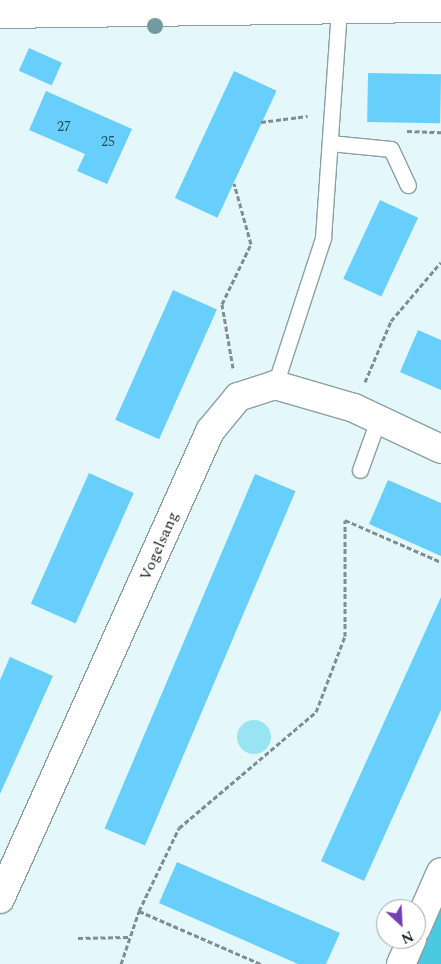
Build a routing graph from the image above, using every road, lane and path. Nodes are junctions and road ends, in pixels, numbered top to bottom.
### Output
1 (339, 8) junction
2 (441, 8) edge
3 (0, 14) edge
4 (332, 113) junction
5 (261, 122) dead end
6 (330, 143) junction
7 (234, 183) dead end
8 (408, 185) dead end
9 (441, 262) edge
10 (275, 385) junction
11 (238, 397) junction
12 (354, 408) junction
13 (378, 420) junction
14 (441, 449) edge
15 (360, 470) dead end
16 (441, 562) edge
17 (441, 872) edge
18 (0, 899) edge
19 (426, 906) edge
20 (139, 911) junction
21 (128, 936) junction
22 (78, 938) dead end
23 (408, 949) edge
24 (121, 964) edge
25 (261, 964) edge
26 (401, 964) edge

1 - 2 street
1 - 3 street
1 - 4 lane
4 - 5 path
4 - 6 lane
6 - 8 lane
6 - 10 lane
7 - 11 path
9 - 12 path
10 - 11 street
10 - 12 street
11 - 18 street, Vogelsang
12 - 13 street
13 - 14 street
13 - 15 lane
16 - 20 path
17 - 19 street
20 - 21 path
20 - 25 path
21 - 22 path
21 - 24 path
23 - 26 street

